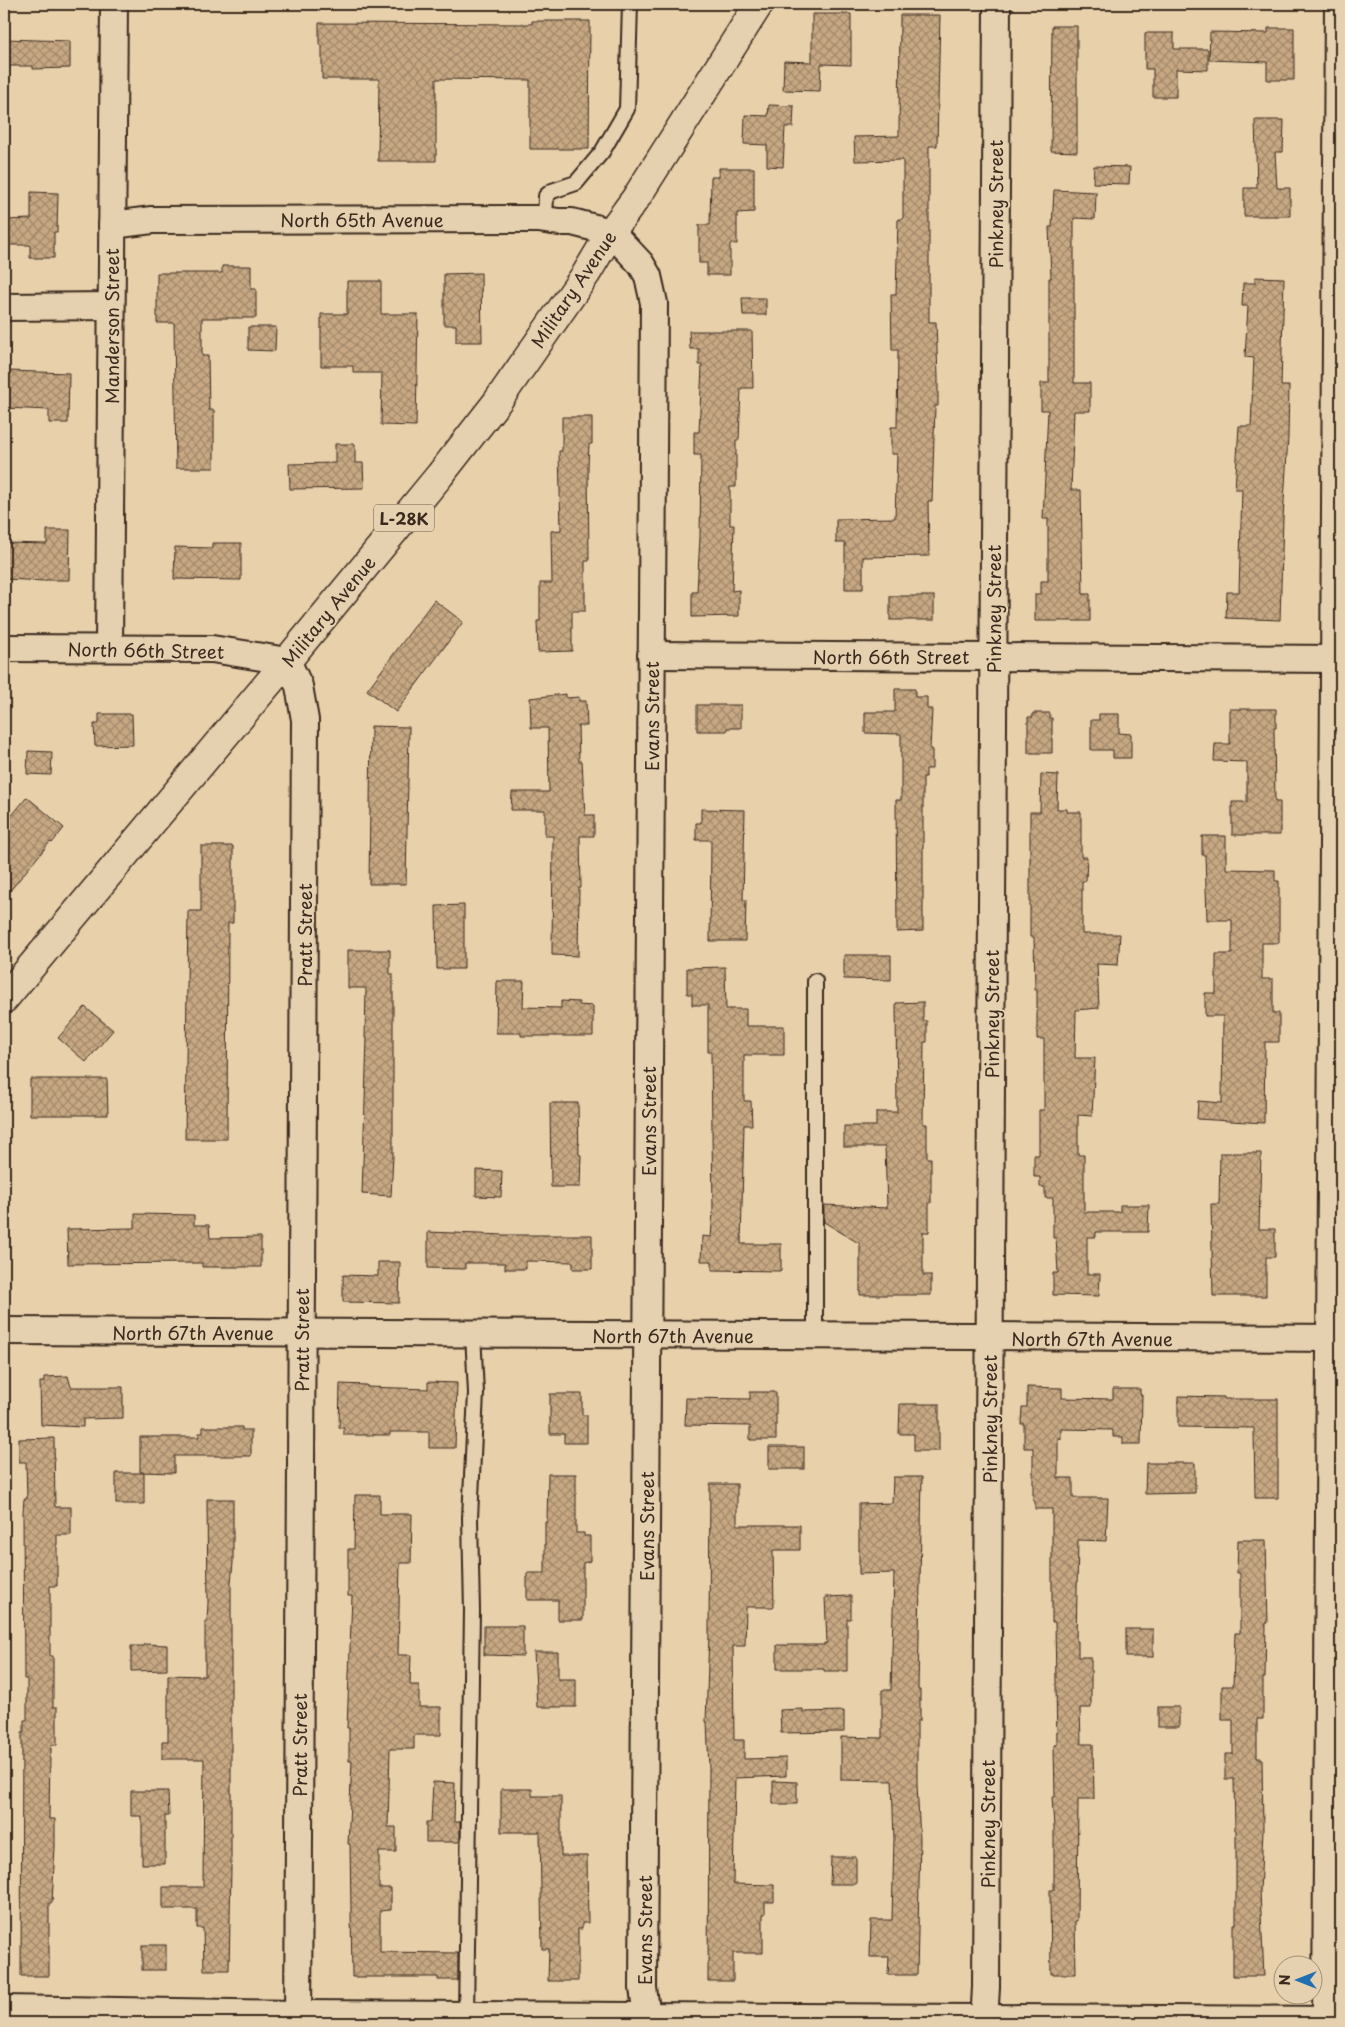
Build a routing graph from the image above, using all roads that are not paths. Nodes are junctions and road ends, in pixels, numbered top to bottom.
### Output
1 (114, 4) edge
2 (630, 4) edge
3 (759, 4) edge
4 (997, 4) edge
5 (1338, 4) edge
6 (545, 220) junction
7 (112, 225) junction
8 (611, 232) junction
9 (111, 306) junction
10 (4, 307) edge
11 (4, 648) edge
12 (109, 648) junction
13 (651, 655) junction
14 (992, 656) junction
15 (1337, 659) edge
16 (287, 661) junction
17 (815, 981) dead end
18 (4, 999) edge
19 (4, 1331) edge
20 (302, 1332) junction
21 (473, 1333) junction
22 (647, 1334) junction
23 (815, 1336) junction
24 (989, 1337) junction
25 (1336, 1338) edge
26 (4, 2009) edge
27 (466, 2015) junction
28 (298, 2018) edge
29 (647, 2020) edge
30 (1334, 2020) edge
31 (984, 2021) edge

1 - 7 street, Manderson Street
2 - 6 lane
3 - 8 main road, Military Avenue / L-28K
4 - 14 street, Pinkney Street
5 - 15 street
6 - 7 street, North 65th Avenue
6 - 8 street, North 65th Avenue
7 - 9 street, Manderson Street
8 - 13 street, Evans Street
8 - 16 main road, Military Avenue / L-28K
9 - 10 street
9 - 12 street, Manderson Street
11 - 12 street, North 66th Street
12 - 16 street, North 66th Street
13 - 14 street, North 66th Street
13 - 22 street, Evans Street
14 - 15 street, North 66th Street
14 - 24 street, Pinkney Street
15 - 25 street
16 - 18 main road, Military Avenue / L-28K
16 - 20 street, Pratt Street
17 - 23 lane
19 - 20 street, North 67th Avenue
20 - 21 street, North 67th Avenue
20 - 28 street, Pratt Street
21 - 22 street, North 67th Avenue
21 - 27 lane
22 - 23 street, North 67th Avenue
22 - 29 street, Evans Street
23 - 24 street, North 67th Avenue
24 - 25 street, North 67th Avenue
24 - 31 street, Pinkney Street
25 - 30 street
26 - 28 street
27 - 28 street
27 - 29 street
29 - 31 street
30 - 31 street

